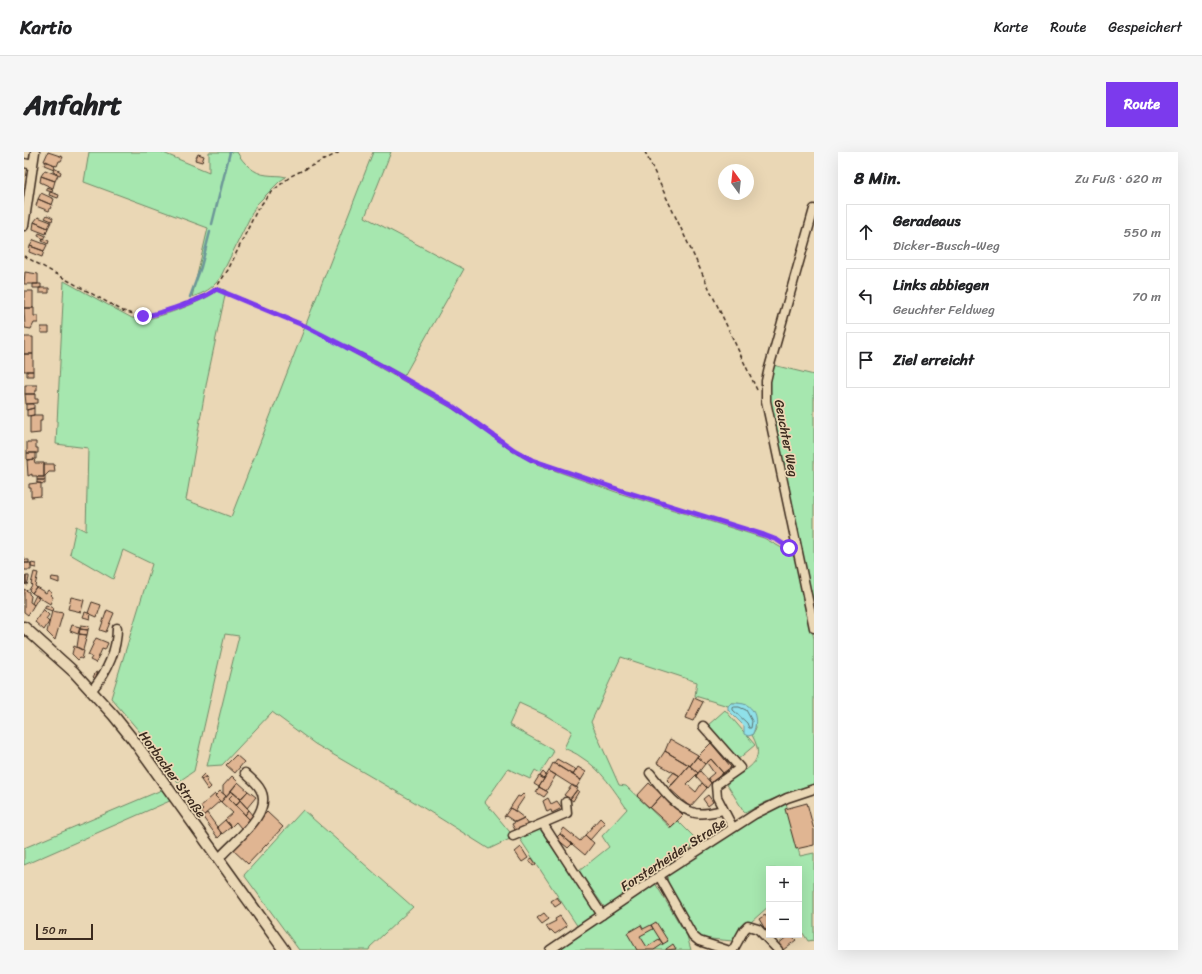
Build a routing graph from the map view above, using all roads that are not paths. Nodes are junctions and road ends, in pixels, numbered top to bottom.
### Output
1 (35, 152) edge
2 (24, 163) edge
3 (33, 165) junction
4 (814, 210) edge
5 (24, 226) edge
6 (24, 627) edge
7 (117, 628) dead end
8 (814, 628) edge
9 (92, 690) junction
10 (703, 726) dead end
11 (245, 773) dead end
12 (650, 773) dead end
13 (814, 789) edge
14 (566, 802) dead end
15 (723, 810) junction
16 (543, 824) junction
17 (733, 828) junction
18 (513, 836) dead end
19 (218, 858) junction
20 (659, 876) junction
21 (602, 915) junction
22 (284, 950) edge
23 (550, 950) edge
24 (727, 950) edge
25 (733, 950) edge
26 (778, 950) edge

1 - 3 street
2 - 3 street
3 - 5 street
4 - 8 street, Geuchter Weg
6 - 9 main road, Horbacher Straße
7 - 9 street
9 - 19 main road, Horbacher Straße
10 - 15 street
11 - 19 street
12 - 15 street
13 - 17 street, Forsterheider Straße
14 - 16 street
15 - 17 street
16 - 18 street
16 - 21 street
17 - 20 street, Forsterheider Straße
19 - 22 main road, Horbacher Straße
20 - 21 street, Forsterheider Straße
20 - 24 street
21 - 23 street, Forsterheider Straße
25 - 26 street

